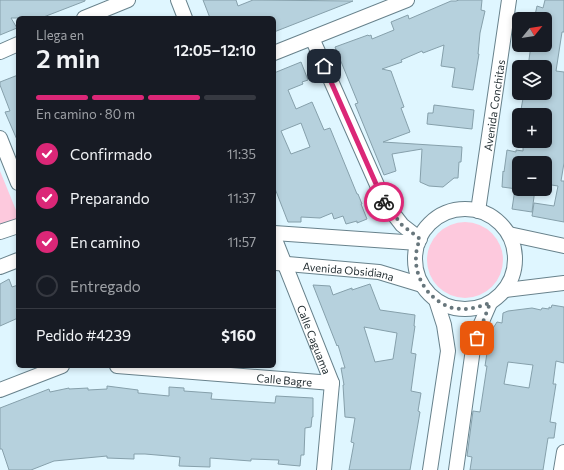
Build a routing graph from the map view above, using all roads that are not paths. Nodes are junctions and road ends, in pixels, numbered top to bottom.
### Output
1 (128, 0) edge
2 (178, 0) edge
3 (407, 0) edge
4 (509, 0) edge
5 (89, 16) edge
6 (184, 16) edge
7 (312, 38) junction
8 (16, 45) edge
9 (0, 52) edge
10 (276, 52) edge
11 (0, 138) edge
12 (16, 178) edge
13 (478, 211) junction
14 (16, 227) edge
15 (0, 232) edge
16 (276, 233) edge
17 (509, 234) junction
18 (419, 241) junction
19 (564, 246) edge
20 (276, 247) edge
21 (16, 261) edge
22 (279, 263) edge
23 (0, 267) edge
24 (564, 283) edge
25 (422, 285) junction
26 (506, 290) junction
27 (436, 300) junction
28 (490, 303) junction
29 (57, 368) edge
30 (142, 368) edge
31 (332, 383) junction
32 (0, 390) edge
33 (564, 452) edge
34 (324, 470) edge
35 (430, 470) edge
36 (456, 470) edge
37 (561, 470) edge

1 - 5 street
2 - 6 street
3 - 7 street
4 - 13 street, Avenida Conchitas
7 - 10 street
7 - 18 street
8 - 9 street
11 - 12 street
13 - 17 street
13 - 18 street
14 - 15 street
16 - 18 street
17 - 19 street
17 - 26 street
18 - 25 street
20 - 22 street, Calle Caguama
21 - 23 street
22 - 25 street, Avenida Obsidiana
22 - 31 street, Calle Caguama
24 - 26 street
25 - 27 street
26 - 28 street
27 - 28 street
27 - 35 street
28 - 36 street
29 - 32 street
30 - 31 street, Calle Bagre
31 - 34 street, Calle Caguama
33 - 37 street

